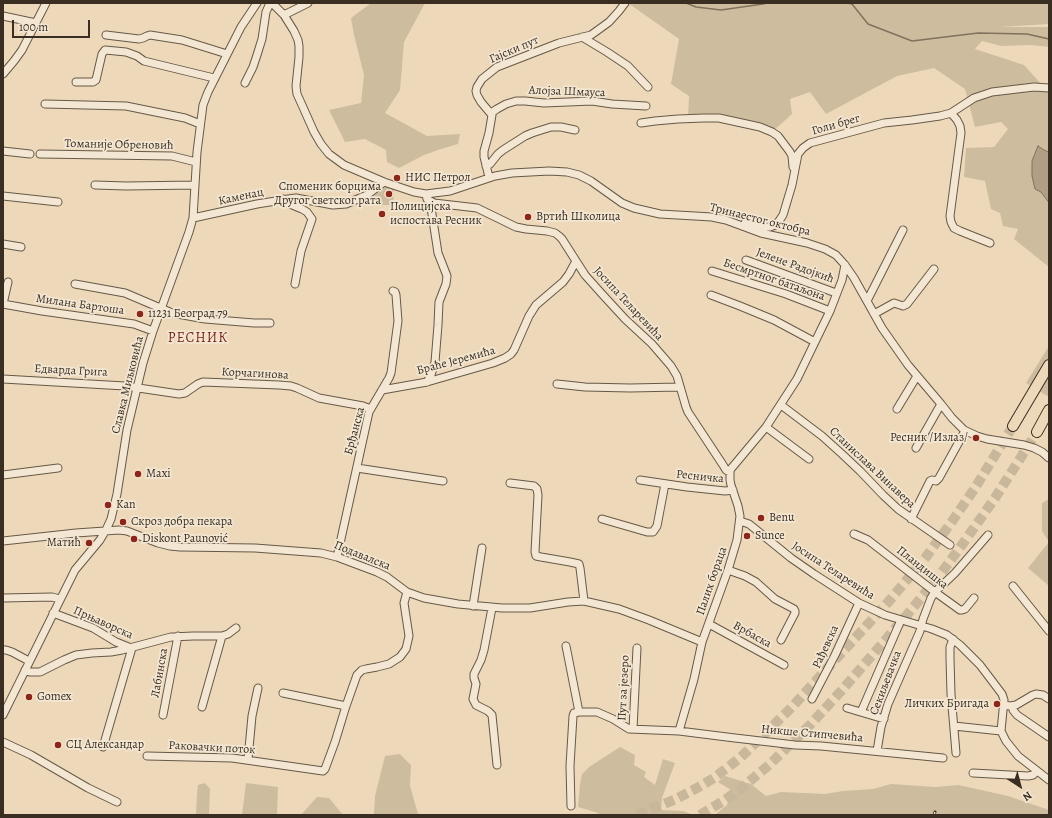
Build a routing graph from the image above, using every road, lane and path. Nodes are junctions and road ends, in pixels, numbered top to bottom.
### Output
1 (46, 3) edge
2 (258, 3) edge
3 (271, 3) edge
4 (308, 3) edge
5 (625, 3) edge
6 (284, 15) junction
7 (3, 16) edge
8 (36, 23) junction
9 (106, 35) dead end
10 (582, 37) junction
11 (227, 54) junction
12 (3, 74) edge
13 (214, 78) junction
14 (76, 82) dead end
15 (245, 83) dead end
16 (648, 87) dead end
17 (1049, 88) edge
18 (45, 104) dead end
19 (646, 106) dead end
20 (491, 113) junction
21 (951, 113) junction
22 (642, 123) dead end
23 (200, 124) junction
24 (575, 130) dead end
25 (3, 151) edge
26 (30, 154) dead end
27 (40, 154) dead end
28 (196, 162) junction
29 (486, 166) junction
30 (794, 173) junction
31 (489, 177) junction
32 (384, 182) junction
33 (95, 185) dead end
34 (195, 185) junction
35 (426, 194) junction
36 (3, 196) edge
37 (283, 199) junction
38 (430, 201) junction
39 (58, 202) dead end
40 (193, 218) junction
41 (736, 224) junction
42 (903, 230) dead end
43 (990, 243) dead end
44 (3, 244) edge
45 (21, 247) dead end
46 (746, 260) dead end
47 (576, 261) junction
48 (844, 264) junction
49 (934, 269) dead end
50 (712, 271) dead end
51 (585, 275) junction
52 (566, 278) junction
53 (854, 278) junction
54 (842, 280) junction
55 (8, 282) dead end
56 (76, 284) dead end
57 (295, 284) dead end
58 (393, 291) dead end
59 (836, 293) junction
60 (711, 295) dead end
61 (867, 301) junction
62 (3, 304) edge
63 (162, 309) junction
64 (830, 311) junction
65 (874, 314) junction
66 (270, 323) dead end
67 (154, 331) junction
68 (815, 342) junction
69 (1047, 369) edge
70 (917, 376) junction
71 (3, 379) edge
72 (427, 382) junction
73 (557, 384) dead end
74 (680, 387) junction
75 (137, 388) junction
76 (382, 390) junction
77 (941, 404) junction
78 (781, 406) junction
79 (371, 409) junction
80 (898, 409) dead end
81 (1049, 410) edge
82 (1013, 426) tunnel mouth
83 (766, 427) junction
84 (965, 431) junction
85 (1037, 432) tunnel mouth
86 (916, 448) dead end
87 (809, 458) dead end
88 (1049, 458) edge
89 (58, 468) dead end
90 (357, 468) junction
91 (730, 472) junction
92 (3, 475) edge
93 (640, 480) dead end
94 (443, 481) dead end
95 (510, 483) dead end
96 (665, 484) junction
97 (733, 490) junction
98 (602, 519) dead end
99 (911, 519) junction
100 (740, 521) junction
101 (106, 530) junction
102 (854, 534) dead end
103 (988, 535) dead end
104 (3, 541) edge
105 (950, 545) dead end
106 (482, 548) dead end
107 (337, 557) junction
108 (728, 570) junction
109 (1013, 586) dead end
110 (407, 592) junction
111 (935, 592) junction
112 (3, 598) edge
113 (974, 598) dead end
114 (60, 599) junction
115 (584, 601) junction
116 (859, 603) junction
117 (473, 606) junction
118 (492, 608) junction
119 (53, 613) junction
120 (901, 620) junction
121 (708, 624) junction
122 (922, 626) junction
123 (236, 628) dead end
124 (1049, 630) edge
125 (178, 636) junction
126 (222, 636) junction
127 (953, 639) junction
128 (780, 640) dead end
129 (702, 642) junction
130 (566, 646) dead end
131 (132, 648) junction
132 (637, 648) dead end
133 (3, 650) edge
134 (29, 661) junction
135 (784, 665) dead end
136 (25, 670) junction
137 (258, 688) dead end
138 (283, 693) dead end
139 (812, 699) dead end
140 (1049, 699) edge
141 (1004, 705) junction
142 (346, 706) junction
143 (1013, 706) junction
144 (202, 707) dead end
145 (847, 708) dead end
146 (579, 712) junction
147 (861, 712) junction
148 (3, 715) edge
149 (163, 715) dead end
150 (884, 719) junction
151 (954, 726) junction
152 (633, 729) junction
153 (679, 731) junction
154 (1001, 731) junction
155 (1049, 737) edge
156 (3, 742) edge
157 (103, 747) dead end
158 (877, 751) junction
159 (956, 752) dead end
160 (147, 756) dead end
161 (943, 758) dead end
162 (248, 759) junction
163 (498, 765) dead end
164 (1038, 771) junction
165 (973, 773) dead end
166 (1049, 780) edge
167 (117, 802) dead end
168 (571, 806) dead end

1 - 8 street
2 - 11 street, Славка Миљковића
3 - 6 street, Тринаестог октобра
3 - 15 street
4 - 6 street
5 - 10 street, Гајски пут
6 - 32 street, Тринаестог октобра
7 - 8 street
8 - 12 street
9 - 11 street
10 - 16 street
10 - 20 street, Гајски пут
11 - 13 street, Славка Миљковића
13 - 14 street
13 - 23 street, Славка Миљковића
17 - 21 street, Голи брег
18 - 23 street
19 - 20 street, Алојза Шмауса
20 - 29 street
21 - 30 street, Голи брег
21 - 43 street
22 - 30 street
23 - 28 street, Славка Миљковића
24 - 29 street
25 - 26 street
27 - 28 street, Томаније Обреновић
28 - 34 street, Славка Миљковића
29 - 31 street
30 - 41 street, Голи брег
31 - 35 street, Тринаестог октобра
31 - 41 street, Тринаестог октобра
32 - 35 street, Тринаестог октобра
32 - 37 street, Каменац
33 - 34 street
34 - 40 street, Славка Миљковића
35 - 38 street
36 - 39 street
37 - 40 street, Каменац
37 - 57 street
38 - 47 street, Јосипа Теларевића
38 - 72 street
40 - 63 street, Славка Миљковића
41 - 48 street, Тринаестог октобра
42 - 61 street
44 - 45 street
46 - 59 street, Јелене Радојкић
47 - 51 street, Јосипа Теларевића
47 - 52 street, Браће Јеремића
48 - 53 street, Тринаестог октобра
48 - 54 street
49 - 65 street
50 - 64 street, Бесмртног батаљона
51 - 52 street
51 - 74 street, Јосипа Теларевића
52 - 72 street, Браће Јеремића
53 - 54 street
53 - 61 street, Тринаестог октобра
54 - 59 street
55 - 62 street
56 - 63 street
58 - 76 street, Брђанска
59 - 64 street
60 - 68 street
61 - 65 street, Тринаестог октобра
62 - 67 street, Милана Бартоша
63 - 66 street
63 - 67 street, Славка Миљковића
64 - 68 street
65 - 70 street, Тринаестог октобра
67 - 75 street, Славка Миљковића
68 - 78 street
69 - 82 highway
70 - 77 street, Тринаестог октобра
70 - 80 street
71 - 75 street, Едварда Грига
72 - 76 street, Браће Јеремића
73 - 74 street
74 - 91 street, Јосипа Теларевића
75 - 79 street, Корчагинова
75 - 101 street, Славка Миљковића
76 - 79 street, Брђанска
77 - 84 street, Тринаестог октобра
77 - 86 street
78 - 83 street
78 - 99 street, Станислава Винавера
79 - 90 street, Брђанска
81 - 85 highway
83 - 87 street
83 - 91 street
84 - 88 street, Тринаестог октобра
84 - 99 street
89 - 92 street
90 - 94 street
90 - 107 street, Брђанска
91 - 97 street, Палих бораца
93 - 96 street, Ресничка
95 - 115 street
96 - 97 street, Ресничка
96 - 98 street, Ресничка
97 - 100 street, Палих бораца
99 - 105 street, Станислава Винавера
100 - 108 street, Палих бораца
100 - 116 street, Јосипа Теларевића
101 - 104 street, Подавалска
101 - 107 street, Подавалска
101 - 114 street, Славка Миљковића
102 - 111 street, Пландишка
103 - 111 street
106 - 117 street
107 - 110 street, Подавалска
108 - 121 street, Палих бораца
108 - 128 street
109 - 124 street
110 - 117 street, Подавалска
110 - 142 street
111 - 113 street, Пландишка
111 - 122 street, Секиљевачка
112 - 114 street
114 - 119 street, Славка Миљковића
115 - 118 street, Подавалска
115 - 129 street, Подавалска
116 - 120 street, Јосипа Теларевића
116 - 139 street, Рађевска
117 - 118 street, Подавалска
118 - 163 street
119 - 131 street, Прњаворска
119 - 134 street, Славка Миљковића
120 - 122 street, Јосипа Теларевића
120 - 147 street
121 - 129 street, Палих бораца
121 - 135 street, Врбаска
122 - 127 street, Јосипа Теларевића
122 - 150 street, Секиљевачка
123 - 126 street, Прњаворска
125 - 126 street, Прњаворска
125 - 131 street, Прњаворска
125 - 149 street, Лабинска
126 - 144 street
127 - 141 street, Јосипа Теларевића
127 - 151 street
129 - 153 street, Палих бораца
130 - 146 street
131 - 136 street
131 - 157 street
132 - 152 street, Пут за језеро
133 - 134 street
134 - 136 street, Славка Миљковића
136 - 148 street, Славка Миљковића
137 - 162 street
138 - 142 street
140 - 143 street
141 - 143 street
141 - 154 street, Јосипа Теларевића
142 - 162 street, Раковачки поток
143 - 155 street
145 - 147 street
146 - 152 street
146 - 168 street
147 - 150 street
150 - 158 street, Секиљевачка
151 - 154 street
151 - 159 street
152 - 153 street
153 - 158 street, Никше Стипчевића
154 - 164 street
156 - 167 street
158 - 161 street, Никше Стипчевића
160 - 162 street, Раковачки поток
164 - 165 street
164 - 166 street

